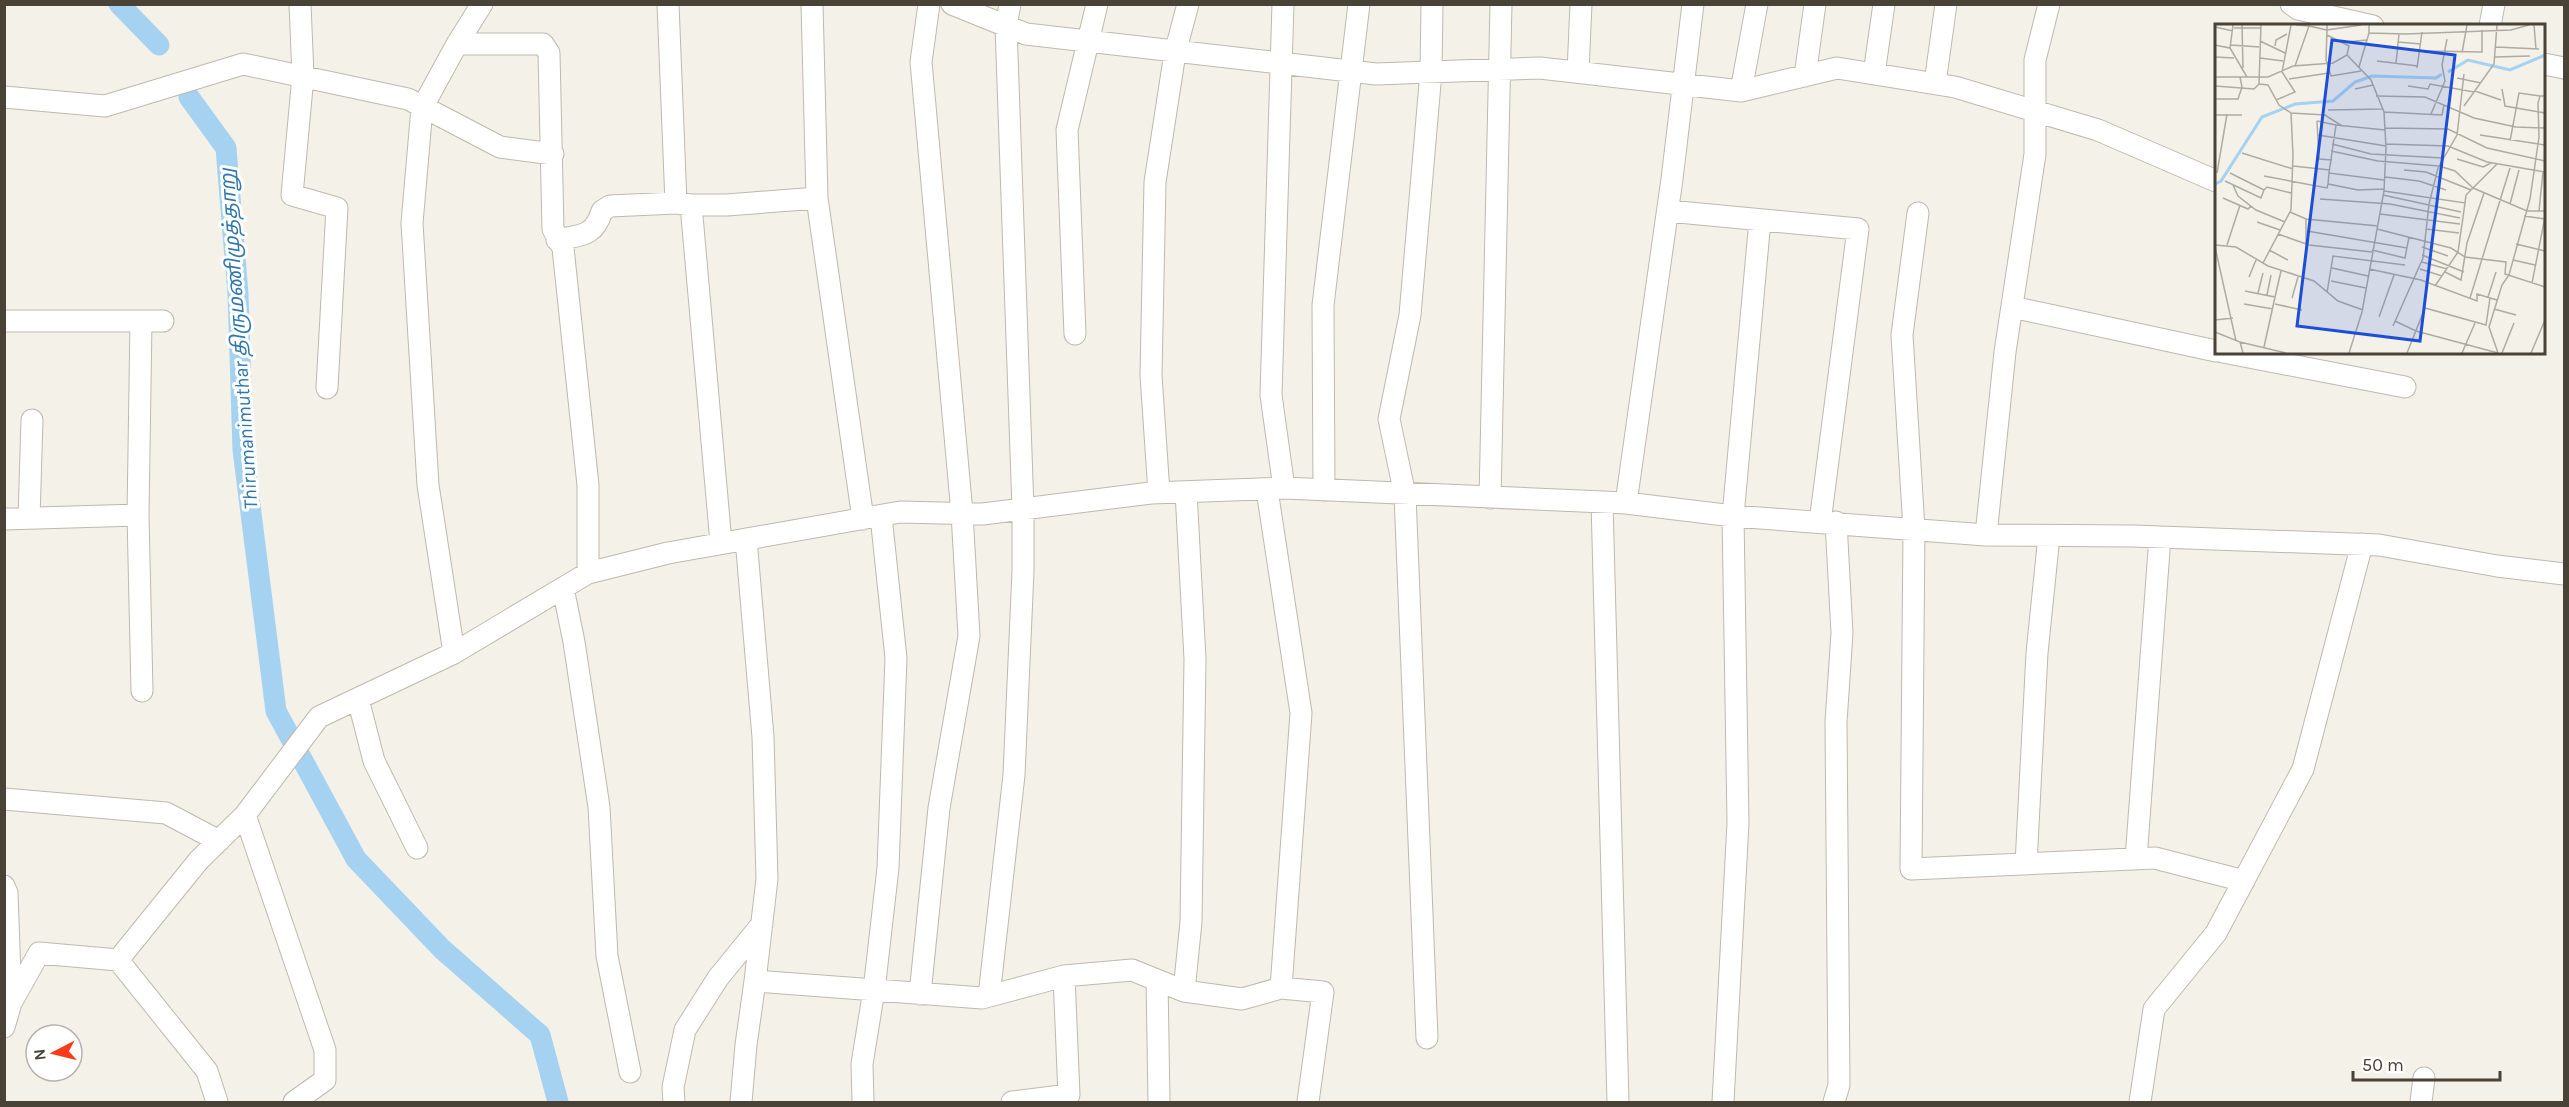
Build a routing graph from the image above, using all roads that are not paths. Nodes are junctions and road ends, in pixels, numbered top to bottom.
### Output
1 (300, 4) edge
2 (482, 4) edge
3 (668, 4) edge
4 (812, 4) edge
5 (929, 4) edge
6 (952, 4) edge
7 (1010, 4) edge
8 (1097, 4) edge
9 (1188, 4) edge
10 (1283, 4) edge
11 (1359, 4) edge
12 (1432, 4) edge
13 (1501, 4) edge
14 (1581, 4) edge
15 (1694, 4) edge
16 (1756, 4) edge
17 (1815, 4) edge
18 (1884, 4) edge
19 (1946, 4) edge
20 (2049, 4) edge
21 (2291, 4) edge
22 (2494, 4) edge
23 (2364, 24) edge
24 (2490, 24) edge
25 (1006, 26) junction
26 (1088, 42) junction
27 (457, 44) junction
28 (1174, 53) junction
29 (1282, 64) junction
30 (2545, 64) edge
31 (2565, 68) edge
32 (1501, 70) junction
33 (1351, 72) junction
34 (1431, 72) junction
35 (1578, 72) junction
36 (1874, 74) junction
37 (303, 76) junction
38 (1805, 76) junction
39 (1935, 83) junction
40 (1683, 84) junction
41 (1741, 91) junction
42 (4, 97) edge
43 (422, 108) junction
44 (2035, 111) junction
45 (553, 154) junction
46 (2215, 180) edge
47 (817, 198) junction
48 (683, 204) junction
49 (1668, 211) junction
50 (1918, 213) dead end
51 (1760, 220) junction
52 (557, 240) junction
53 (2012, 307) junction
54 (4, 321) edge
55 (141, 321) junction
56 (163, 321) dead end
57 (1075, 334) dead end
58 (2215, 351) edge
59 (2233, 354) edge
60 (2405, 387) dead end
61 (327, 388) dead end
62 (32, 420) dead end
63 (1275, 489) junction
64 (1324, 490) junction
65 (1186, 492) junction
66 (1159, 493) junction
67 (1405, 495) junction
68 (1490, 498) junction
69 (1602, 502) junction
70 (1626, 503) junction
71 (1023, 509) junction
72 (962, 513) junction
73 (138, 515) junction
74 (1732, 516) junction
75 (872, 517) junction
76 (29, 518) junction
77 (4, 519) edge
78 (1828, 522) junction
79 (1914, 529) junction
80 (1986, 535) junction
81 (2049, 536) junction
82 (2160, 537) junction
83 (746, 539) junction
84 (721, 543) junction
85 (2362, 544) junction
86 (588, 573) junction
87 (2565, 574) edge
88 (563, 588) junction
89 (454, 653) junction
90 (142, 691) dead end
91 (358, 699) junction
92 (4, 799) edge
93 (244, 815) junction
94 (219, 841) junction
95 (417, 848) dead end
96 (2136, 859) junction
97 (2026, 864) junction
98 (2244, 881) junction
99 (4, 886) edge
100 (762, 924) junction
101 (118, 960) junction
102 (1064, 976) junction
103 (1157, 980) junction
104 (755, 981) junction
105 (1281, 988) junction
106 (874, 990) junction
107 (1184, 991) junction
108 (920, 994) junction
109 (988, 996) junction
110 (11, 1003) junction
111 (4, 1027) edge
112 (1427, 1038) dead end
113 (630, 1071) dead end
114 (2424, 1078) dead end
115 (302, 1100) edge
116 (217, 1102) edge
117 (674, 1102) edge
118 (741, 1102) edge
119 (862, 1102) edge
120 (1012, 1102) edge
121 (1160, 1102) edge
122 (1308, 1102) edge
123 (1618, 1102) edge
124 (1723, 1102) edge
125 (1834, 1102) edge
126 (2140, 1102) edge
127 (2421, 1102) edge

1 - 37 street
2 - 27 street
3 - 48 street
4 - 47 street
5 - 72 street
6 - 25 street
7 - 25 street
8 - 26 street
9 - 28 street
10 - 29 street
11 - 33 street
12 - 34 street
13 - 32 street
14 - 35 street
15 - 40 street
16 - 41 street
17 - 38 street
18 - 36 street
19 - 39 street
20 - 44 street
21 - 23 street
22 - 24 street
25 - 26 street
25 - 71 street
26 - 28 street
26 - 57 street
27 - 43 street
27 - 45 street
28 - 29 street
28 - 66 street
29 - 33 street
29 - 63 street
30 - 31 street
32 - 34 street
32 - 35 street
32 - 68 street
33 - 34 street
33 - 64 street
34 - 67 street
35 - 40 street
36 - 38 street
36 - 39 street
37 - 42 street
37 - 43 street
37 - 61 street
38 - 41 street
39 - 44 street
40 - 41 street
40 - 49 street
43 - 45 street
43 - 89 street
44 - 46 street
44 - 53 street
45 - 52 street
47 - 48 street
47 - 75 street
48 - 52 street
48 - 84 street
49 - 51 street
49 - 70 street
50 - 79 street
51 - 74 street
51 - 78 street
52 - 86 street
53 - 58 street
53 - 80 street
54 - 55 street
55 - 56 street
55 - 73 street
59 - 60 street
62 - 76 street
63 - 64 street
63 - 65 street
63 - 105 street
64 - 67 street
65 - 66 street
65 - 107 street
66 - 71 street
67 - 68 street
67 - 112 street
68 - 69 street
69 - 70 street
69 - 123 street
70 - 74 street
71 - 72 street
71 - 109 street
72 - 75 street
72 - 108 street
73 - 76 street
73 - 90 street
74 - 78 street
74 - 124 street
75 - 83 street
75 - 106 street
76 - 77 street
78 - 79 street
78 - 125 street
79 - 80 street
79 - 97 street
80 - 81 street
81 - 82 street
81 - 97 street
82 - 85 street
82 - 96 street
83 - 84 street
83 - 100 street
84 - 86 street
85 - 87 street
85 - 98 street
86 - 88 street
88 - 89 street
88 - 113 street
89 - 91 street
91 - 93 street
91 - 95 street
92 - 94 street
93 - 94 street
93 - 115 street
94 - 101 street
96 - 97 street
96 - 98 street
98 - 126 street
99 - 110 street
100 - 104 street
100 - 117 street
101 - 110 street
101 - 116 street
102 - 103 street
102 - 109 street
102 - 120 street
103 - 107 street
103 - 121 street
104 - 106 street
104 - 118 street
105 - 107 street
105 - 122 street
106 - 108 street
106 - 119 street
108 - 109 street
110 - 111 street
114 - 127 street

